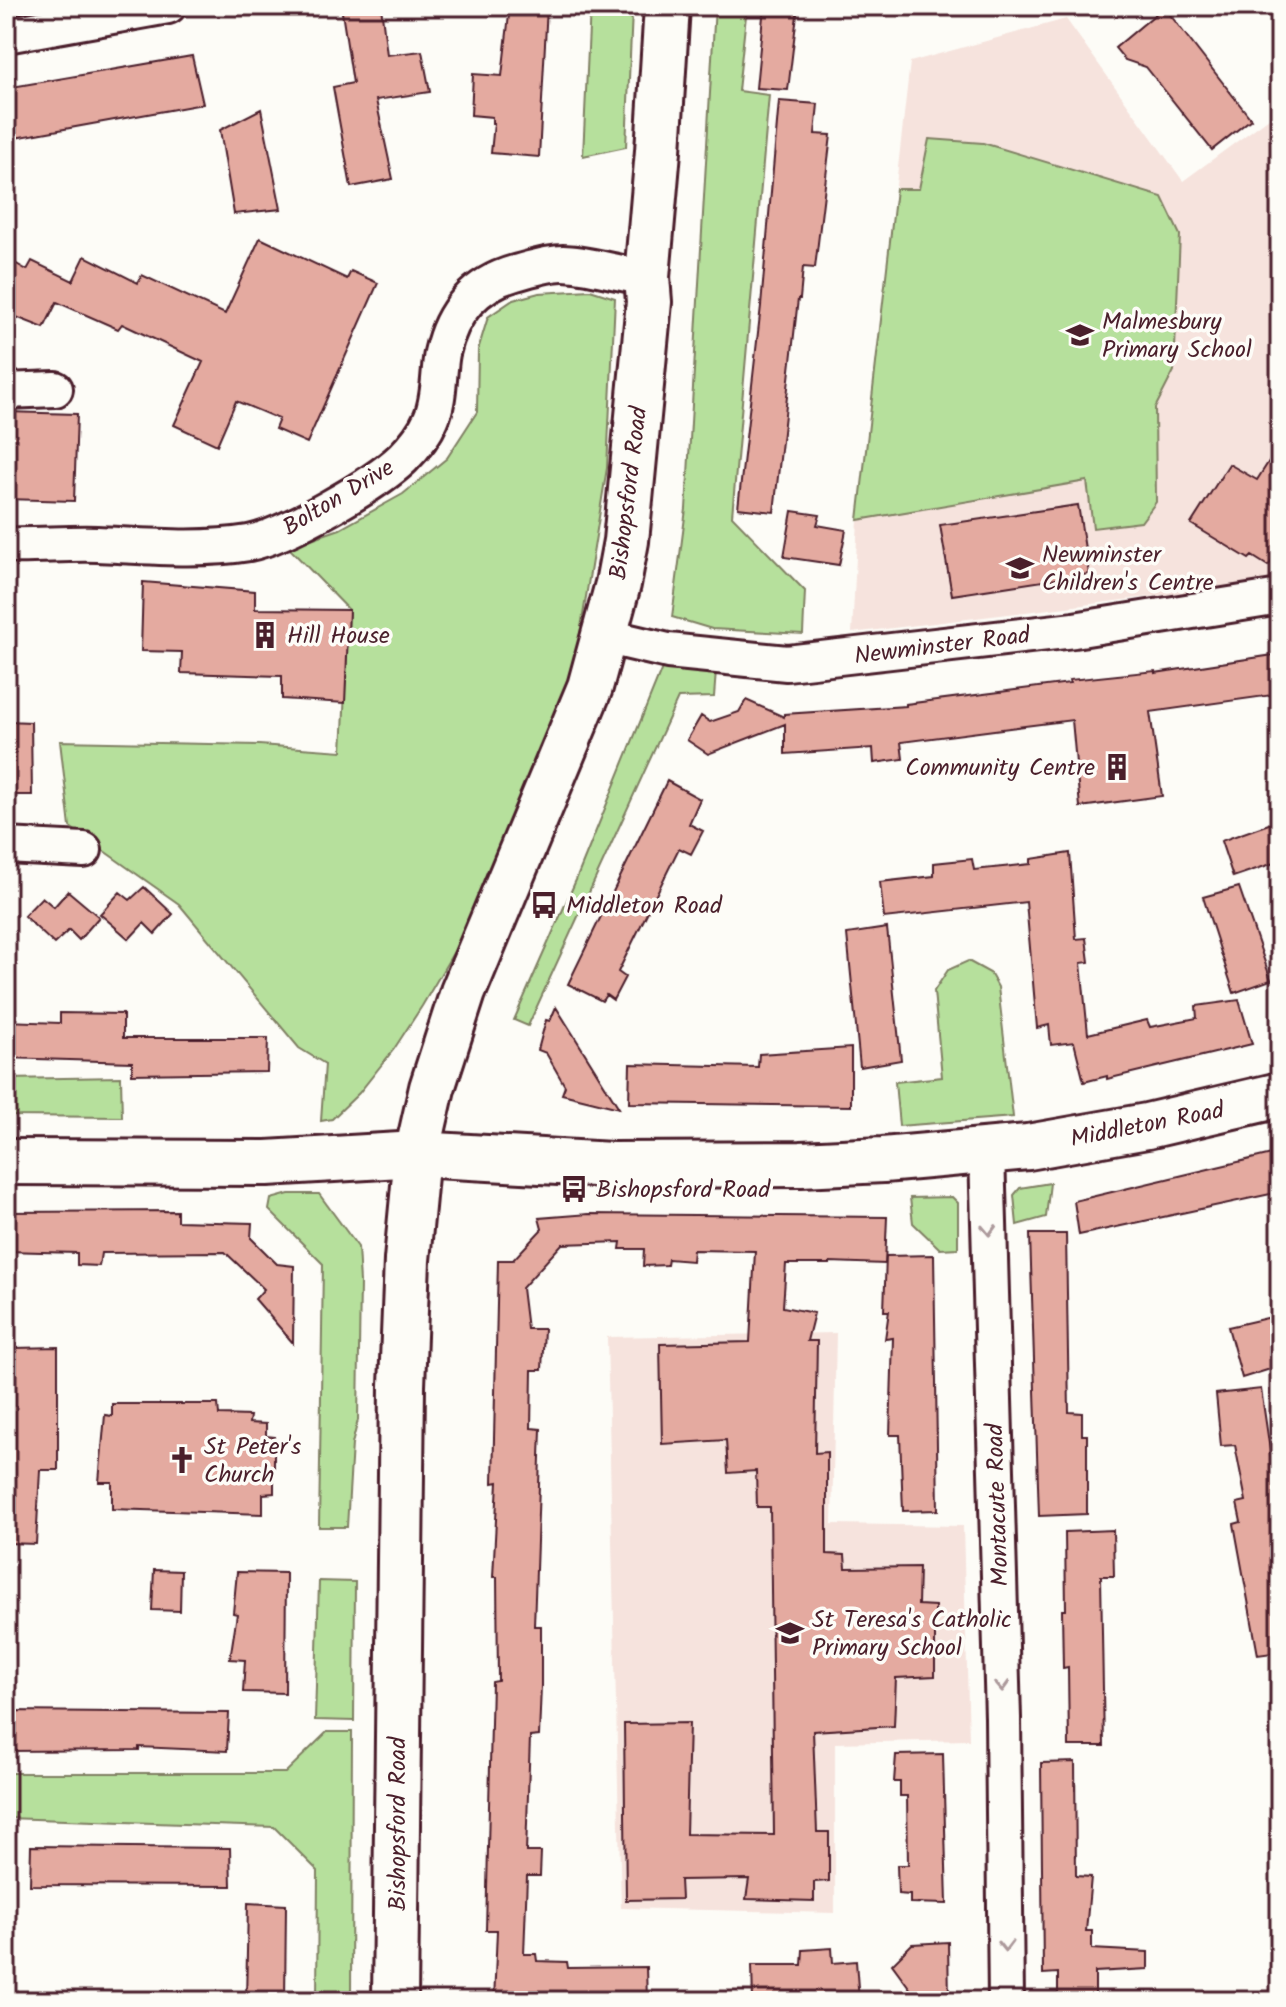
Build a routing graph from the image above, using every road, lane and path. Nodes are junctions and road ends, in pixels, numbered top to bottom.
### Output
1 (168, 6) edge
2 (667, 6) edge
3 (6, 35) edge
4 (647, 277) junction
5 (55, 389) dead end
6 (6, 391) edge
7 (6, 545) edge
8 (1280, 597) edge
9 (604, 636) junction
10 (6, 846) edge
11 (84, 850) dead end
12 (1280, 1095) edge
13 (987, 1152) junction
14 (417, 1154) junction
15 (6, 1162) edge
16 (395, 2001) edge
17 (1006, 2001) edge

1 - 3 street
2 - 4 main road, Bishopsford Road
4 - 7 street, Bolton Drive
4 - 9 main road, Bishopsford Road
5 - 6 street
8 - 9 street, Newminster Road
9 - 14 main road, Bishopsford Road
10 - 11 street
12 - 13 main road, Middleton Road
13 - 14 main road, Middleton Road
13 -> 17 street, Montacute Road
14 - 15 main road, Middleton Road
14 - 16 main road, Bishopsford Road

